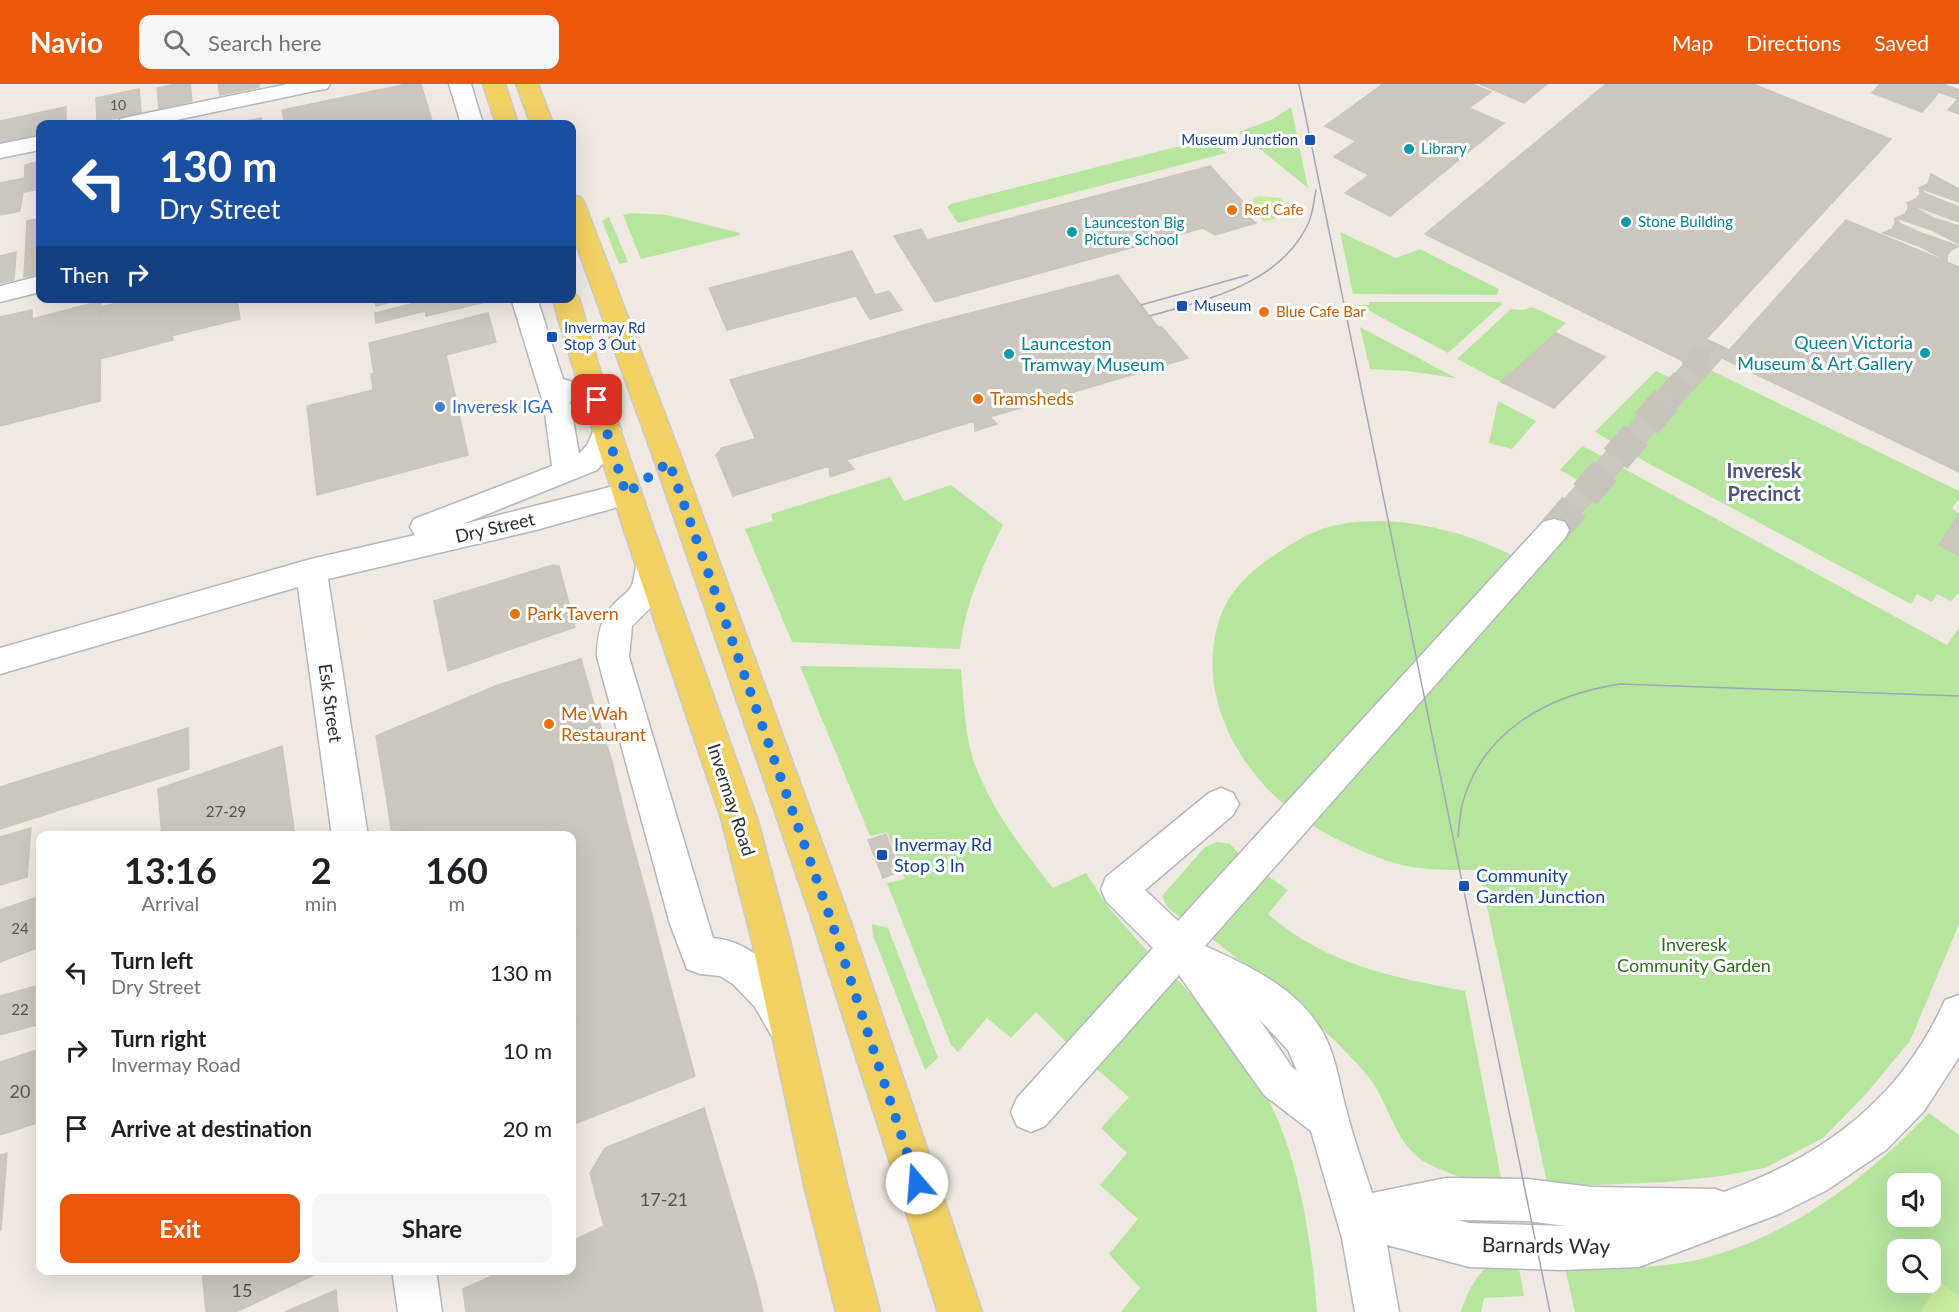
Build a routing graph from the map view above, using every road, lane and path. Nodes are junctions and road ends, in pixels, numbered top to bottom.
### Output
1 (319, 84) edge
2 (460, 84) edge
3 (494, 84) edge
4 (527, 85) edge
5 (147, 120) edge
6 (471, 120) edge
7 (506, 120) edge
8 (527, 120) edge
9 (540, 120) edge
10 (36, 144) edge
11 (0, 152) edge
12 (576, 216) edge
13 (36, 285) edge
14 (0, 294) edge
15 (526, 303) edge
16 (567, 303) edge
17 (551, 385) junction
18 (597, 400) junction
19 (606, 430) junction
20 (669, 462) junction
21 (567, 472) junction
22 (626, 494) junction
23 (1554, 530) tunnel mouth
24 (650, 564) junction
25 (311, 571) junction
26 (0, 661) edge
27 (1221, 804) dead end
28 (349, 831) edge
29 (1184, 952) junction
30 (1959, 1014) edge
31 (792, 1033) junction
32 (1031, 1112) dead end
33 (1360, 1217) junction
34 (415, 1275) edge
35 (420, 1312) edge
36 (858, 1312) edge
37 (960, 1312) edge
38 (1377, 1312) edge

1 - 5 street
2 - 6 street
3 - 7 main road
4 - 8 main road
4 - 9 main road
10 - 11 street
12 - 20 main road
13 - 14 street
15 - 17 street
16 - 18 main road, Invermay Road
17 - 18 street
17 - 21 street
18 - 19 main road, Invermay Road
19 - 21 street, Dry Street
19 - 22 main road, Invermay Road
20 - 22 main road, Dry Street
20 - 37 main road
21 - 25 street, Dry Street
22 - 24 main road, Invermay Road
22 - 25 street, Dry Street
23 - 29 street
24 - 31 main road, Invermay Road
24 - 31 street
25 - 26 street, Dry Street
25 - 28 street, Esk Street
27 - 29 street
29 - 32 street
29 - 33 street
30 - 33 street, Barnards Way
31 - 36 main road, Invermay Road
33 - 38 street
34 - 35 street

